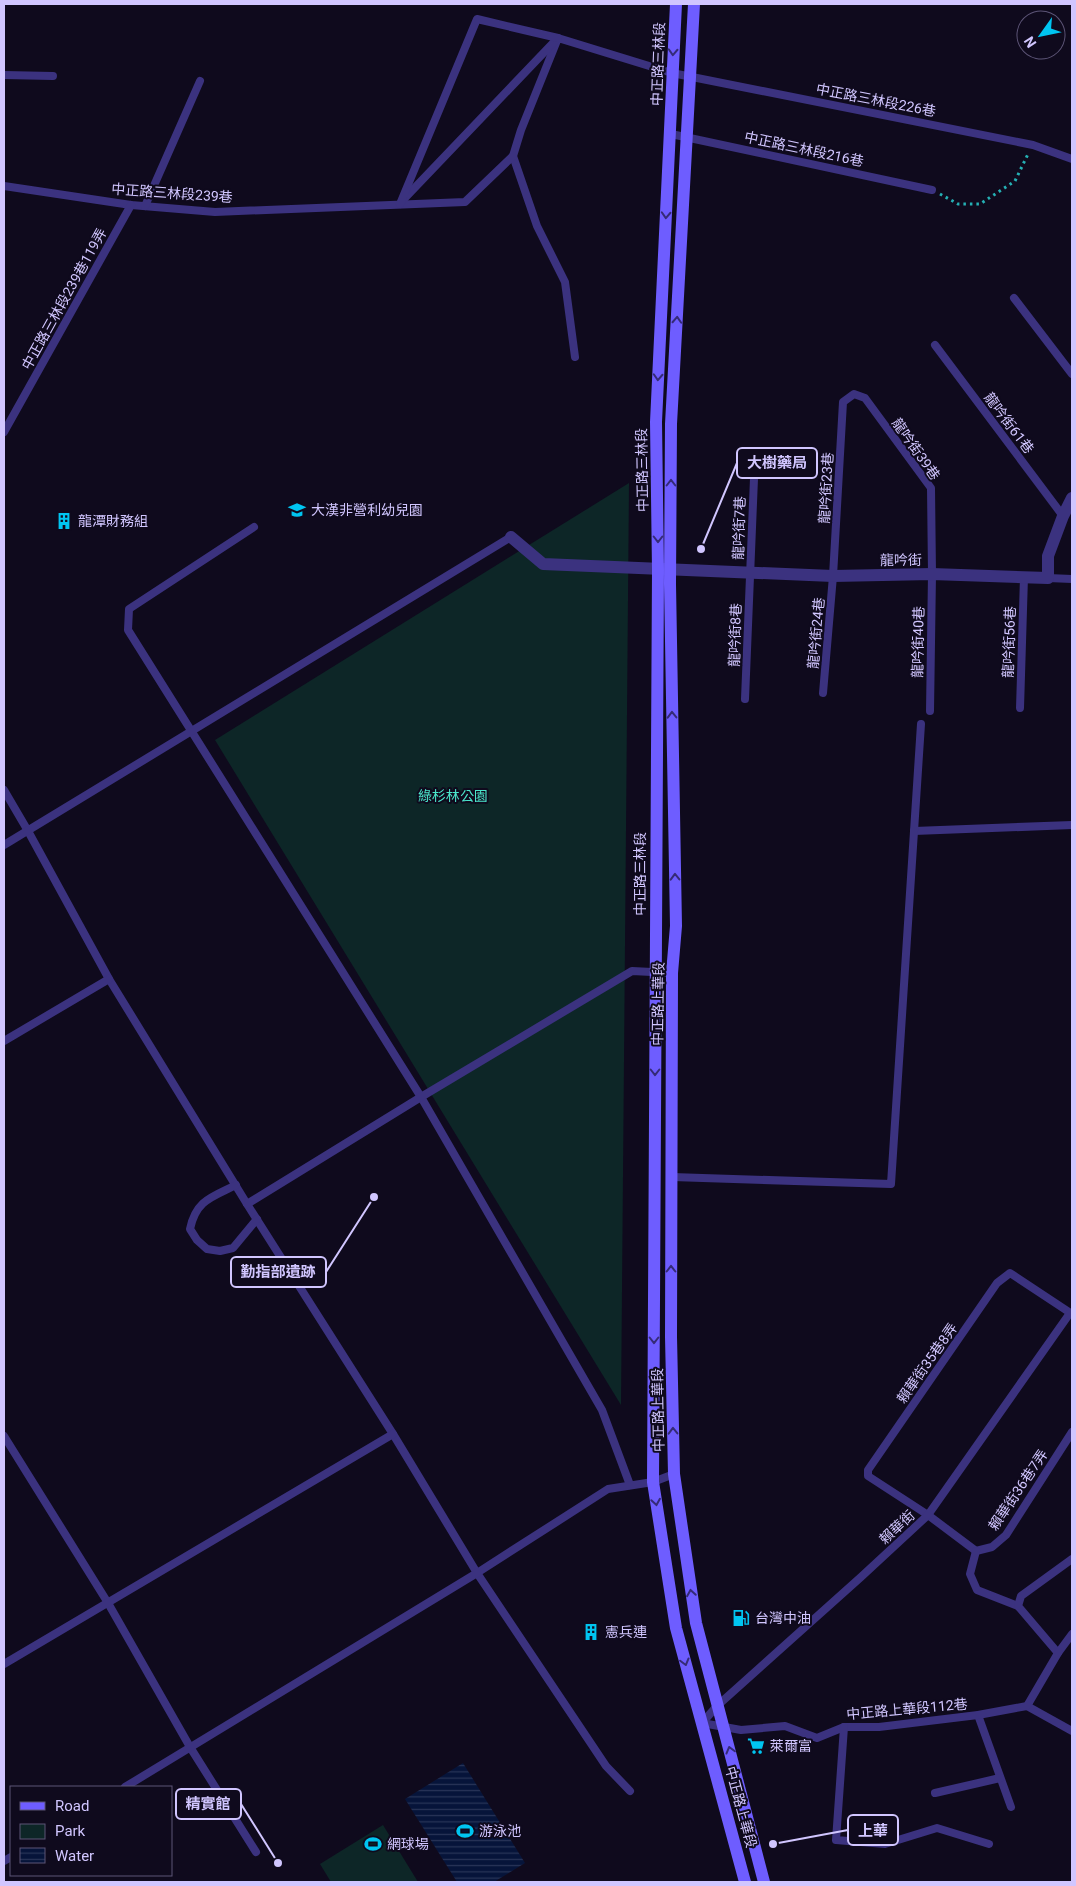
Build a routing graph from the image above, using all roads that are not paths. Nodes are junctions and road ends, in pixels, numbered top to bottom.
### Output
1 (676, 4) edge
2 (694, 4) edge
3 (558, 38) junction
4 (672, 73) junction
5 (4, 75) edge
6 (690, 75) junction
7 (53, 76) dead end
8 (200, 81) dead end
9 (671, 134) junction
10 (686, 137) junction
11 (513, 156) junction
12 (1072, 160) edge
13 (4, 186) edge
14 (932, 190) road end
15 (400, 204) junction
16 (130, 205) junction
17 (145, 206) junction
18 (1014, 298) dead end
19 (935, 344) dead end
20 (575, 357) dead end
21 (1072, 374) edge
22 (844, 402) joint
23 (4, 432) edge
24 (755, 454) dead end
25 (1069, 507) edge
26 (254, 527) dead end
27 (510, 537) joint
28 (664, 570) junction
29 (750, 573) junction
30 (932, 574) junction
31 (833, 576) junction
32 (1024, 577) junction
33 (1048, 578) junction
34 (1072, 579) edge
35 (823, 693) dead end
36 (745, 699) dead end
37 (1020, 708) dead end
38 (930, 711) dead end
39 (921, 724) dead end
40 (190, 730) junction
41 (4, 790) edge
42 (1072, 825) edge
43 (28, 831) junction
44 (914, 831) junction
45 (4, 845) edge
46 (676, 926) joint
47 (655, 936) joint
48 (655, 972) junction
49 (672, 973) junction
50 (109, 979) junction
51 (4, 1041) edge
52 (421, 1097) junction
53 (672, 1177) junction
54 (236, 1185) junction
55 (247, 1204) junction
56 (257, 1219) junction
57 (1071, 1314) edge
58 (1072, 1432) edge
59 (393, 1434) junction
60 (4, 1436) edge
61 (674, 1474) junction
62 (653, 1482) junction
63 (630, 1485) junction
64 (928, 1515) junction
65 (976, 1551) junction
66 (1072, 1558) edge
67 (477, 1573) junction
68 (108, 1603) junction
69 (1018, 1606) junction
70 (1072, 1634) edge
71 (1058, 1653) junction
72 (4, 1664) edge
73 (717, 1706) junction
74 (1027, 1706) junction
75 (978, 1715) junction
76 (702, 1723) junction
77 (723, 1727) junction
78 (844, 1727) junction
79 (1072, 1731) edge
80 (190, 1747) junction
81 (1000, 1778) junction
82 (127, 1786) edge
83 (630, 1792) dead end
84 (935, 1793) dead end
85 (1011, 1807) dead end
86 (990, 1844) dead end
87 (256, 1852) dead end
88 (745, 1882) edge
89 (764, 1882) edge

1 -> 4 main road, 中正路三林段
2 - 6 main road, 中正路三林段
3 - 4 lane
3 - 11 lane, 中正路三林段239巷
3 - 15 lane
3 - 15 lane
4 - 6 lane, 中正路三林段226巷
4 - 9 main road, 中正路三林段
5 - 7 lane
6 - 10 main road, 中正路三林段
6 - 12 lane, 中正路三林段226巷
8 - 17 lane
9 - 10 lane, 中正路三林段216巷
9 -> 28 main road, 中正路三林段
10 - 14 lane, 中正路三林段216巷
28 -> 10 main road, 中正路三林段
11 - 15 lane, 中正路三林段239巷
11 - 20 lane
13 - 16 lane, 中正路三林段239巷
15 - 17 lane, 中正路三林段239巷
16 - 17 lane, 中正路三林段239巷
16 - 23 lane, 中正路三林段239巷119弄
18 - 21 lane
19 - 25 lane, 龍吟街61巷
22 - 30 lane, 龍吟街39巷
22 - 31 lane, 龍吟街23巷
24 - 29 lane, 龍吟街7巷
25 - 33 street
26 - 40 lane
27 - 28 street, 龍吟街
27 - 40 lane
28 - 29 street, 龍吟街
46 -> 28 main road, 中正路三林段
28 - 47 main road, 中正路三林段
29 - 31 street, 龍吟街
29 - 36 lane, 龍吟街8巷
30 - 31 street, 龍吟街
30 - 32 street, 龍吟街
30 - 38 lane, 龍吟街40巷
31 - 35 lane, 龍吟街24巷
32 - 33 street, 龍吟街
32 - 37 lane, 龍吟街56巷
33 - 34 lane
39 - 44 lane
40 - 43 lane
40 - 52 lane
41 - 43 lane
42 - 44 lane
43 - 45 lane
43 - 50 lane
44 - 53 lane
46 - 49 main road, 中正路上華段
47 - 48 main road, 中正路上華段
48 - 49 lane
48 - 52 lane
48 -> 62 main road, 中正路上華段
49 - 53 main road, 中正路上華段
50 - 51 lane
50 - 54 lane
52 - 55 lane
52 - 63 lane
61 -> 53 main road, 中正路上華段
54 - 55 lane
54 - 56 lane
55 - 56 lane
56 - 59 lane
57 - 64 lane, 賴華街
57 - 64 lane, 賴華街35巷8弄
58 - 65 lane, 賴華街36巷7弄
59 - 67 lane
59 - 68 lane
60 - 68 lane
61 - 62 lane
73 -> 61 main road, 中正路上華段
62 - 63 lane
62 -> 76 main road, 中正路上華段
63 - 67 lane
64 - 65 lane
64 - 73 lane, 賴華街
65 - 69 lane
66 - 69 lane
67 - 80 lane
67 - 83 lane
68 - 72 lane
68 - 80 lane
69 - 71 lane
70 - 71 lane
71 - 74 lane
73 - 76 lane, 賴華街
73 - 77 main road, 中正路上華段
74 - 75 lane, 中正路上華段112巷
74 - 79 lane
75 - 78 lane, 中正路上華段112巷
75 - 81 lane
76 - 77 lane, 中正路上華段112巷
76 - 88 main road, 中正路上華段
77 - 78 lane, 中正路上華段112巷
89 -> 77 main road, 中正路上華段
78 - 86 lane
80 - 82 lane
80 - 87 lane
81 - 84 lane
81 - 85 lane

